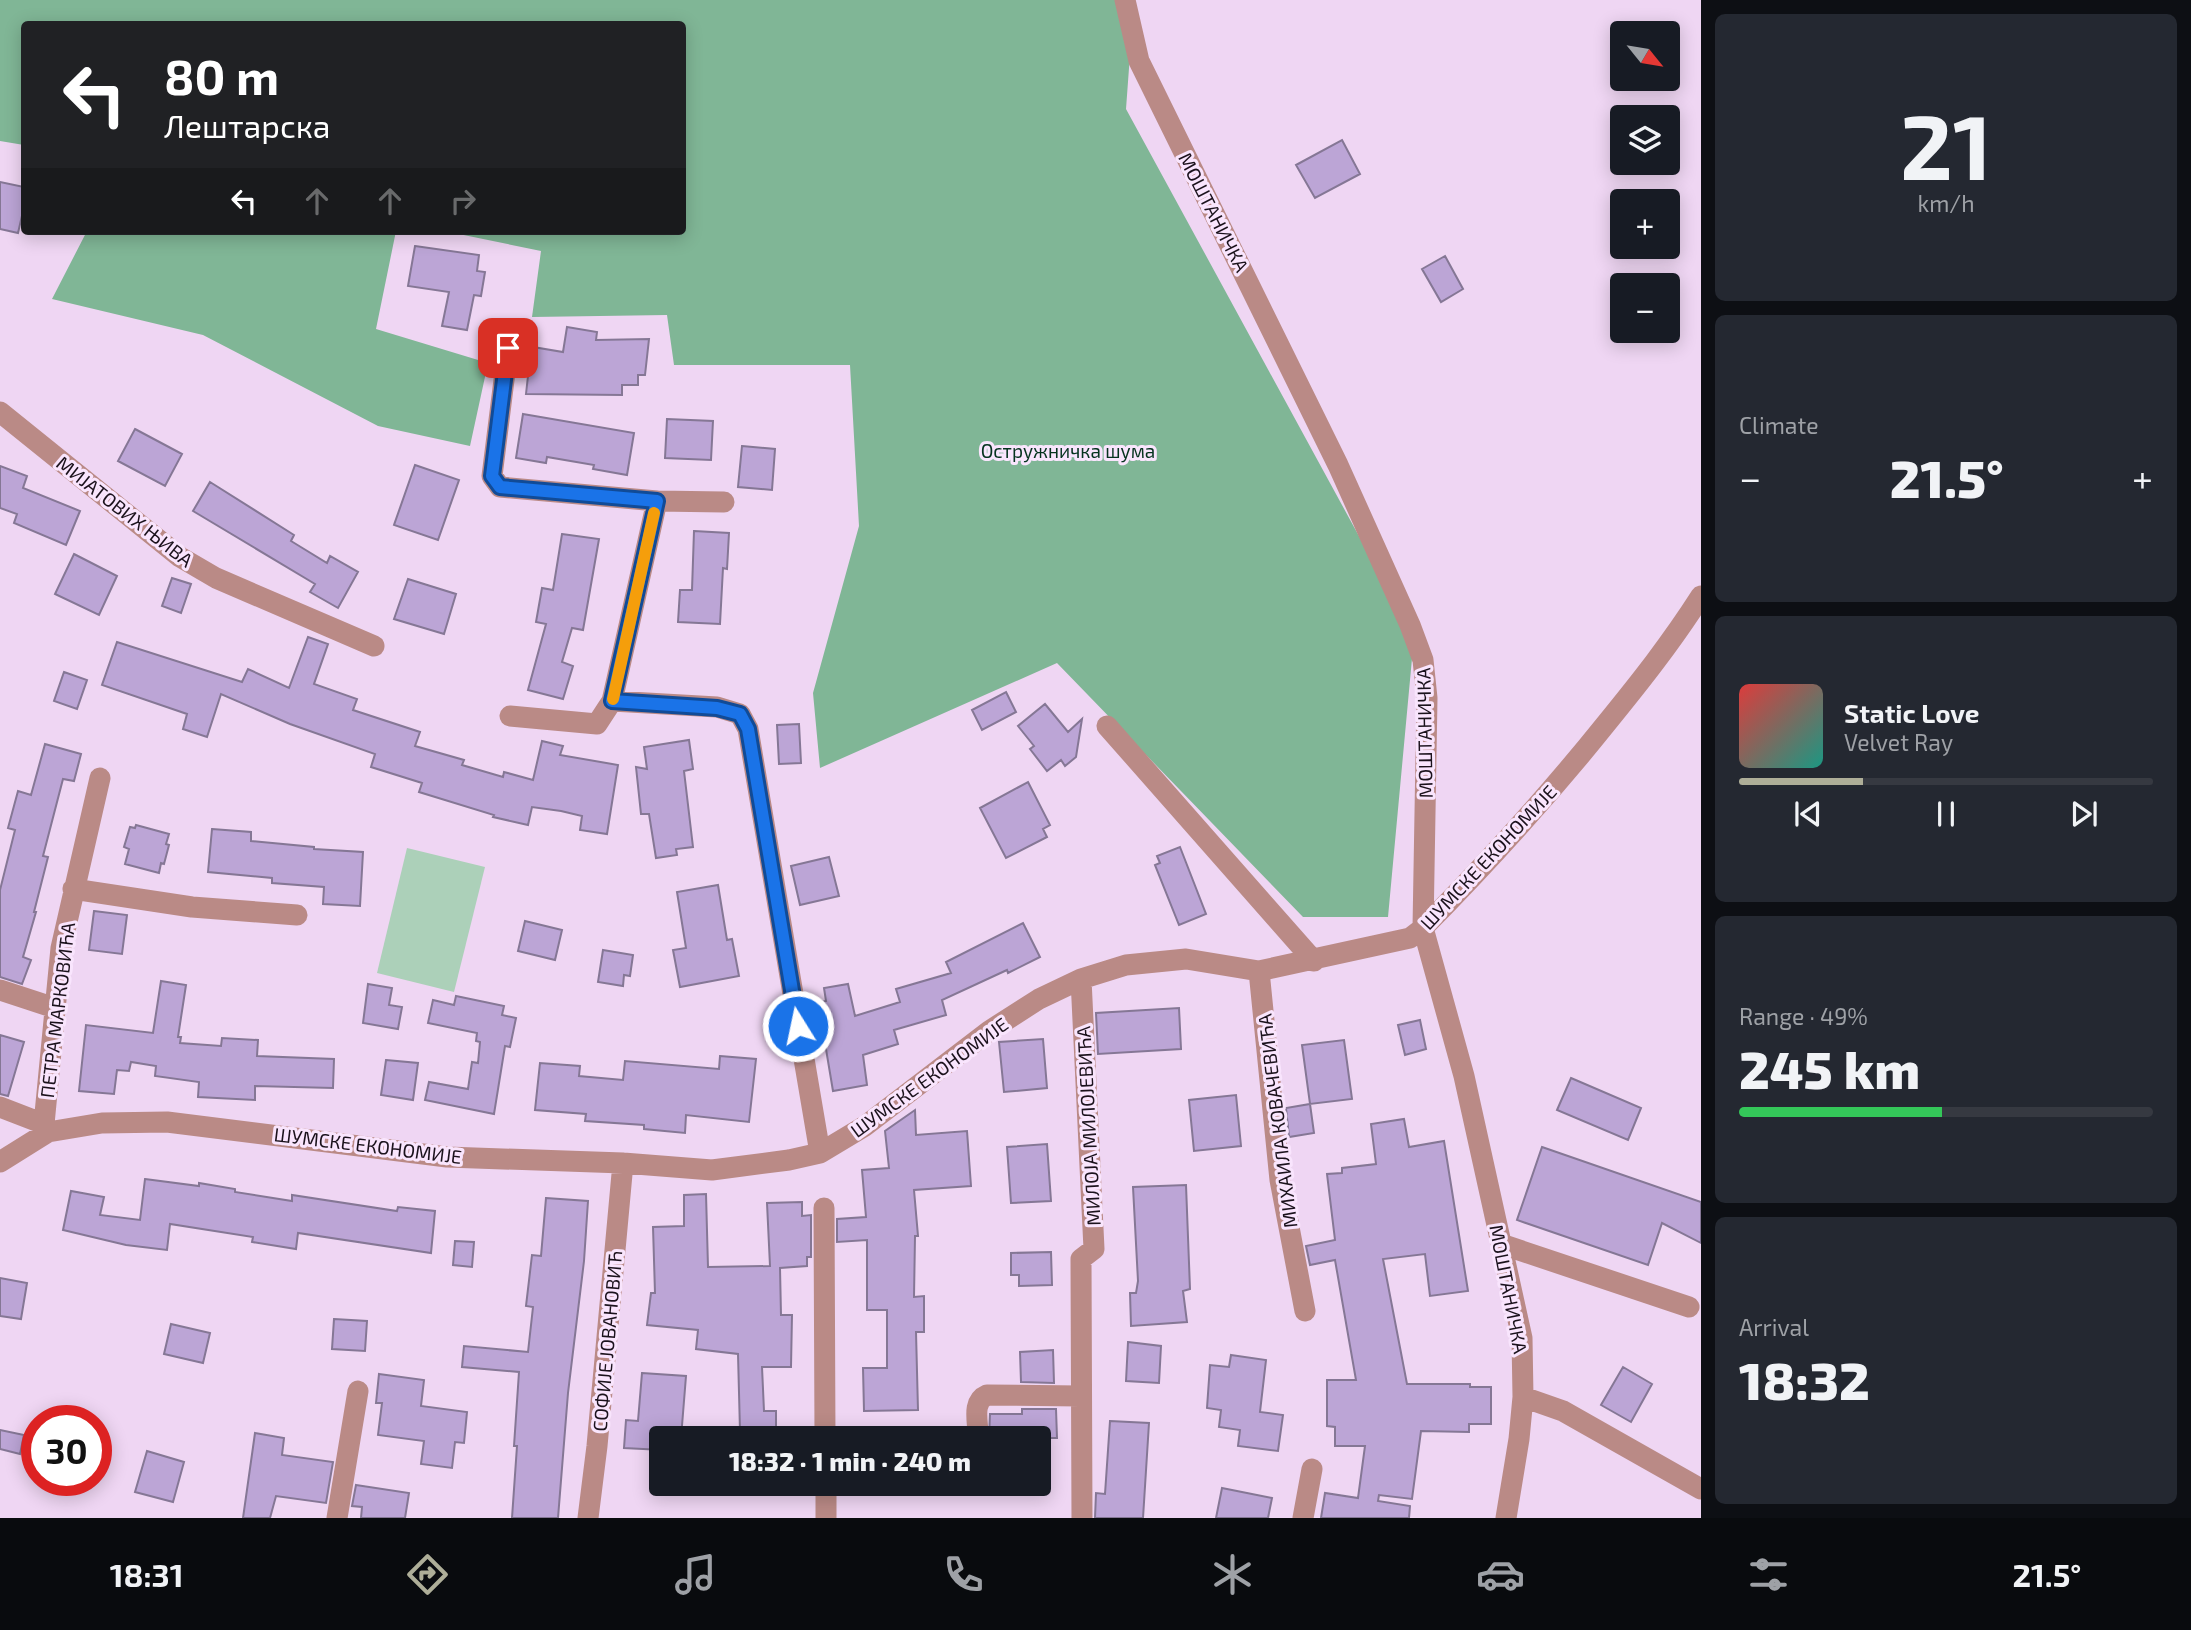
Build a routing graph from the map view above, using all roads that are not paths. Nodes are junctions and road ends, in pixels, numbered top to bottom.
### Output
1 (1125, 0) edge
2 (508, 348) dead end
3 (0, 412) edge
4 (657, 501) junction
5 (724, 502) dead end
6 (1701, 596) edge
7 (374, 646) dead end
8 (612, 701) junction
9 (509, 716) dead end
10 (1107, 726) dead end
11 (100, 778) dead end
12 (73, 889) junction
13 (297, 915) dead end
14 (1423, 928) junction
15 (1314, 961) junction
16 (1259, 971) junction
17 (1081, 979) junction
18 (0, 990) edge
19 (55, 1008) junction
20 (0, 1107) edge
21 (46, 1128) junction
22 (820, 1153) junction
23 (0, 1162) edge
24 (623, 1163) junction
25 (824, 1208) dead end
26 (1501, 1244) junction
27 (1689, 1307) dead end
28 (1305, 1311) dead end
29 (358, 1391) dead end
30 (1080, 1396) junction
31 (1523, 1397) junction
32 (825, 1426) edge
33 (978, 1426) edge
34 (1312, 1469) dead end
35 (1701, 1489) edge
36 (826, 1496) edge
37 (337, 1518) edge
38 (588, 1518) edge
39 (826, 1518) edge
40 (1082, 1518) edge
41 (1303, 1518) edge
42 (1506, 1518) edge

1 - 14 street, МОШТАНИЧКА
2 - 4 street
3 - 7 street, МИЈАТОВИХ ЊИВА
4 - 5 street
4 - 8 street
6 - 14 street, ШУМСКЕ ЕКОНОМИЈЕ
8 - 9 street
8 - 22 street
10 - 15 street
11 - 12 street, ПЕТРА МАРКОВИЋА
12 - 13 street
12 - 19 street, ПЕТРА МАРКОВИЋА
14 - 15 street, ШУМСКЕ ЕКОНОМИЈЕ
14 - 26 street, МОШТАНИЧКА
15 - 16 street, ШУМСКЕ ЕКОНОМИЈЕ
16 - 17 street, ШУМСКЕ ЕКОНОМИЈЕ
16 - 28 street, МИХАИЛА КОВАЧЕВИЋА
17 - 22 street, ШУМСКЕ ЕКОНОМИЈЕ
17 - 30 street, МИЛОЈА МИЛОЈЕВИЋА
18 - 19 street
19 - 21 street, ПЕТРА МАРКОВИЋА
20 - 21 street
21 - 23 street, ШУМСКЕ ЕКОНОМИЈЕ
21 - 24 street, ШУМСКЕ ЕКОНОМИЈЕ
22 - 24 street, ШУМСКЕ ЕКОНОМИЈЕ
24 - 38 street, СОФИЈЕ ЈОВАНОВИЋ
25 - 32 street
26 - 27 street
26 - 31 street, МОШТАНИЧКА
29 - 37 street
30 - 33 street
30 - 40 street, МИЛОЈА МИЛОЈЕВИЋА
31 - 35 street
31 - 42 street, МОШТАНИЧКА
34 - 41 street
36 - 39 street

